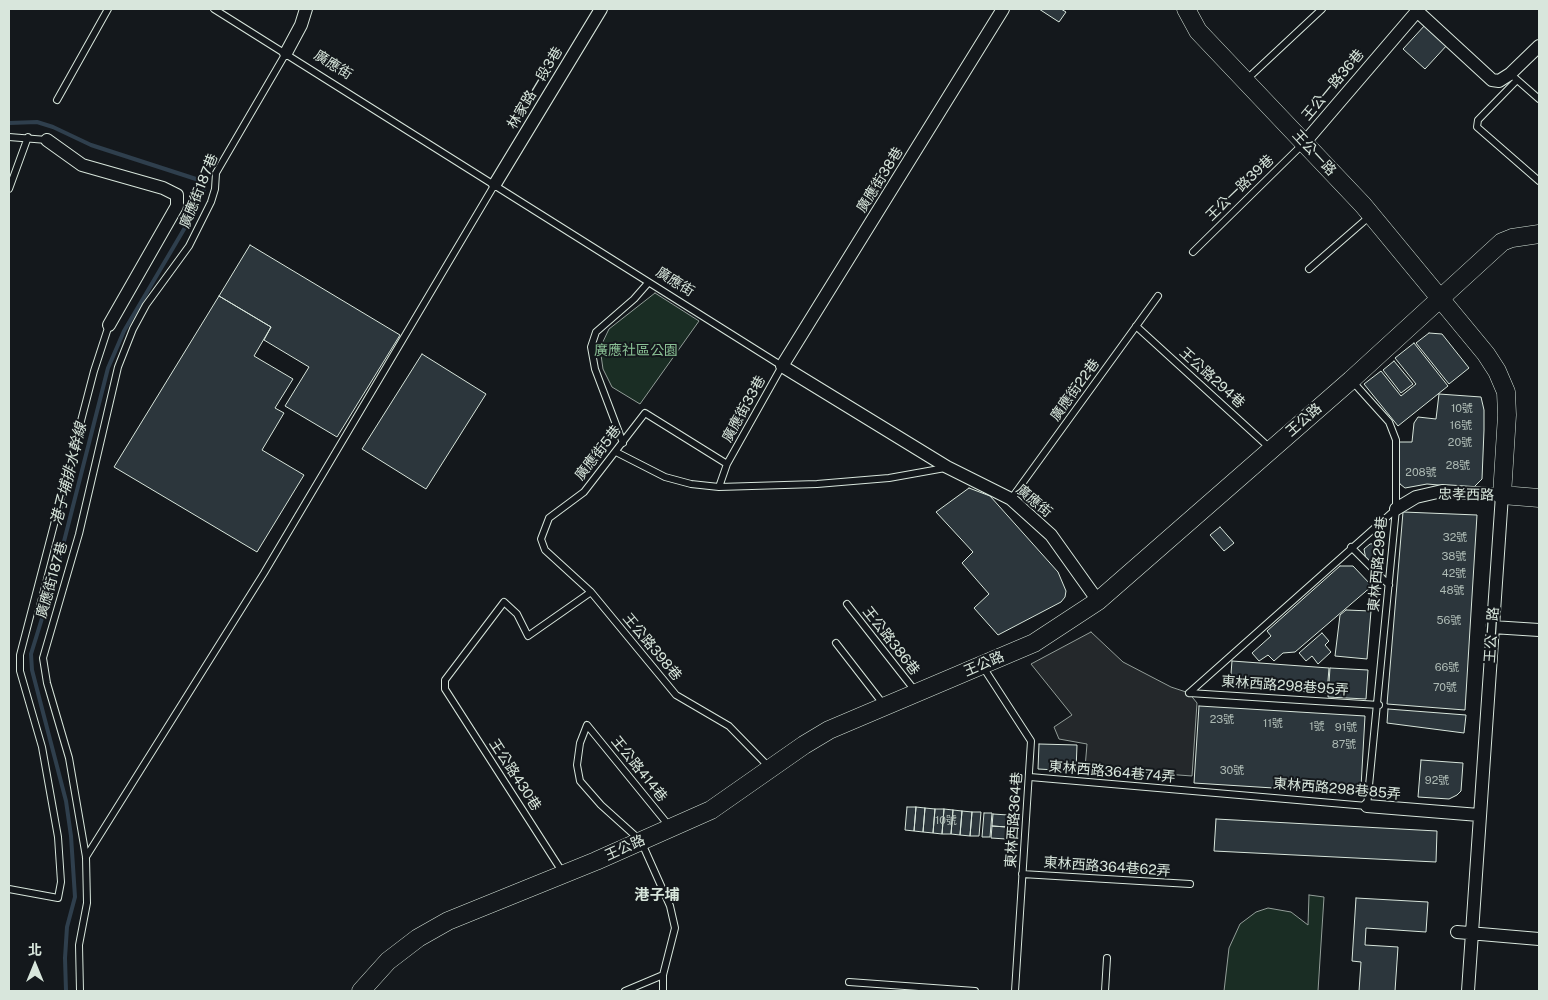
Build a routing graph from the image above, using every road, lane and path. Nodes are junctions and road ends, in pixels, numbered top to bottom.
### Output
1 (108, 9) edge
2 (214, 9) edge
3 (306, 9) edge
4 (601, 9) edge
5 (1004, 9) edge
6 (1186, 9) edge
7 (1322, 9) edge
8 (1418, 10) edge
9 (1538, 49) edge
10 (286, 53) junction
11 (1513, 77) junction
12 (1245, 81) junction
13 (1539, 99) edge
14 (57, 100) dead end
15 (9, 137) edge
16 (28, 137) junction
17 (47, 140) joint
18 (1305, 142) junction
19 (1539, 181) edge
20 (495, 184) junction
21 (9, 189) edge
22 (1371, 216) junction
23 (1539, 234) edge
24 (1193, 252) dead end
25 (1309, 269) dead end
26 (648, 283) junction
27 (1158, 296) dead end
28 (1441, 298) junction
29 (109, 325) joint
30 (1136, 326) junction
31 (782, 366) junction
32 (1351, 380) junction
33 (645, 414) joint
34 (623, 443) junction
35 (1272, 450) junction
36 (616, 452) junction
37 (727, 464) junction
38 (947, 467) junction
39 (719, 486) junction
40 (1502, 496) junction
41 (1539, 498) edge
42 (1011, 499) junction
43 (1396, 509) junction
44 (1351, 547) junction
45 (1389, 585) junction
46 (591, 592) junction
47 (1098, 601) junction
48 (846, 604) dead end
49 (1492, 627) junction
50 (1539, 630) edge
51 (836, 643) dead end
52 (981, 665) junction
53 (1190, 693) joint
54 (917, 694) junction
55 (884, 705) junction
56 (1379, 705) junction
57 (770, 768) junction
58 (1030, 777) junction
59 (1193, 792) joint
60 (1367, 806) junction
61 (1479, 815) junction
62 (671, 828) junction
63 (641, 841) junction
64 (86, 858) junction
65 (564, 874) junction
66 (1022, 874) junction
67 (1190, 884) dead end
68 (9, 889) edge
69 (1457, 932) dead end
70 (1472, 934) junction
71 (1539, 940) edge
72 (1108, 958) dead end
73 (663, 974) junction
74 (849, 982) dead end
75 (80, 991) edge
76 (361, 991) edge
77 (626, 991) edge
78 (663, 991) edge
79 (975, 991) edge
80 (1015, 991) edge
81 (1105, 991) edge
82 (1468, 991) edge

1 - 14 lane
2 - 10 lane, 廣應街
3 - 10 street
4 - 20 street, 林家路一段3巷
5 - 31 street, 廣應街38巷
6 - 12 street, 王公一路
7 - 12 lane
8 - 11 street
8 - 18 street, 王公一路36巷
9 - 11 street
10 - 20 lane, 廣應街
10 - 64 lane, 廣應街187巷
11 - 13 lane
11 - 19 lane
12 - 18 street, 王公一路
15 - 16 lane
16 - 17 lane
16 - 21 lane
17 - 29 street
18 - 22 street, 王公一路
18 - 24 lane, 王公一路39巷
20 - 26 lane, 廣應街
20 - 64 lane
22 - 25 lane
22 - 28 street, 王公一路
23 - 28 street, 王公路
26 - 31 lane, 廣應街
26 - 34 lane
27 - 30 lane, 廣應街22巷
28 - 32 street, 王公路
28 - 40 street, 王公二路
29 - 68 lane
30 - 35 lane, 王公路294巷
30 - 42 lane, 廣應街22巷
31 - 37 lane, 廣應街33巷
31 - 38 street, 廣應街
32 - 35 street, 王公路
32 - 43 lane
33 - 34 lane, 廣應街5巷
33 - 37 lane, 廣應街33巷
34 - 36 lane, 廣應街5巷
35 - 47 street, 王公路
36 - 39 lane
36 - 46 lane, 廣應街5巷
37 - 39 lane, 廣應街33巷
38 - 39 lane
38 - 42 street, 廣應街
40 - 41 street, 忠孝西路
40 - 43 street, 忠孝西路
40 - 49 street, 王公二路
42 - 47 street, 廣應街
43 - 44 lane, 東林西路298巷
43 - 45 lane, 東林西路298巷
44 - 45 lane
44 - 53 lane, 東林西路298巷
45 - 56 lane, 東林西路298巷
46 - 57 lane, 王公路398巷
46 - 65 lane, 王公路430巷
47 - 52 street, 王公路
48 - 54 lane, 王公路386巷
49 - 50 street
49 - 61 street, 王公二路
51 - 55 lane
52 - 54 street, 王公路
52 - 58 lane, 東林西路364巷
53 - 56 lane, 東林西路298巷95弄
54 - 55 street, 王公路
55 - 57 street, 王公路
56 - 60 lane, 東林西路298巷
57 - 62 street, 王公路
58 - 59 lane, 東林西路364巷74弄
58 - 66 lane, 東林西路364巷
59 - 60 lane, 東林西路298巷85弄
60 - 61 street, 東林西路298巷85弄
61 - 70 street, 王公二路
62 - 63 street, 王公路
62 - 63 lane, 王公路414巷
63 - 65 street, 王公路
63 - 73 lane
64 - 75 lane, 廣應街187巷
65 - 76 street, 王公路
66 - 67 lane, 東林西路364巷62弄
66 - 80 lane, 東林西路364巷
69 - 70 street
70 - 71 street
70 - 82 street, 王公二路
72 - 81 lane
73 - 77 lane
73 - 78 lane
74 - 79 lane

